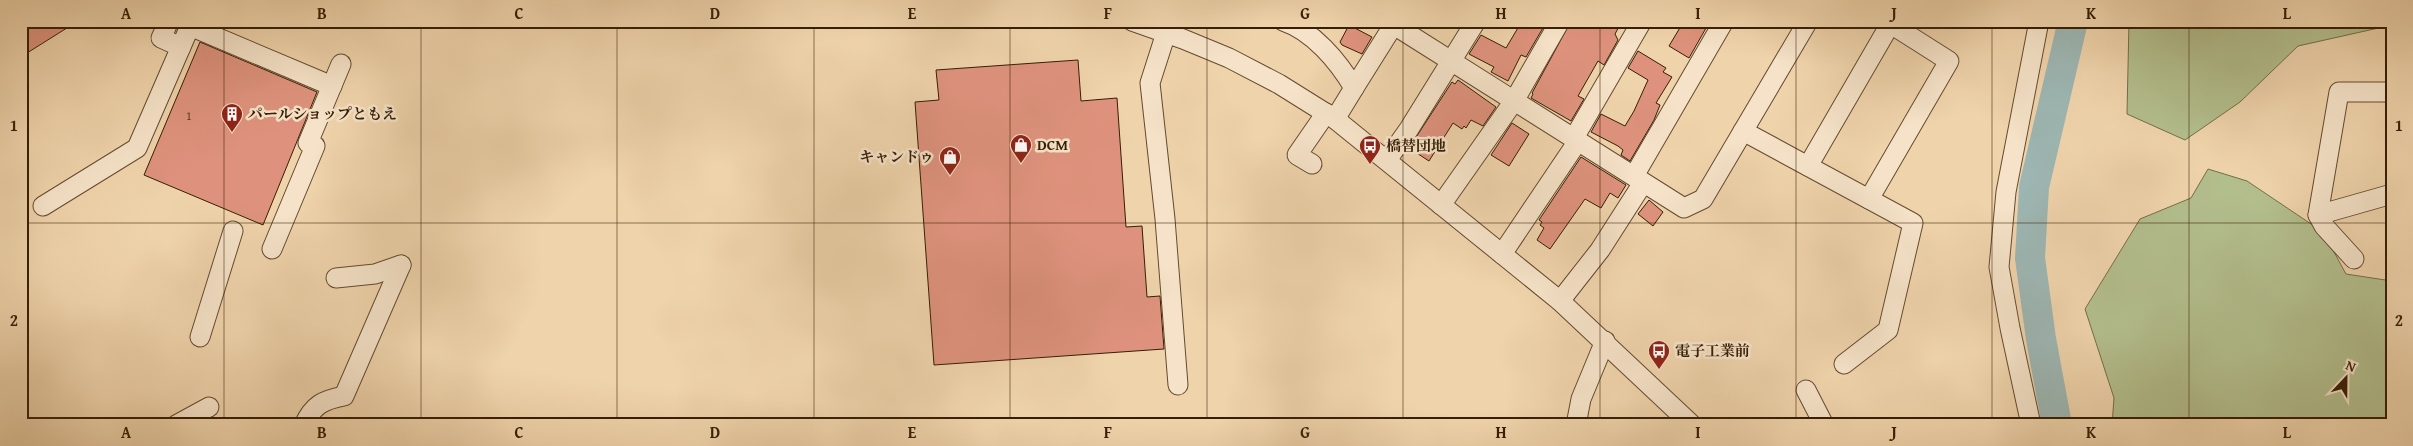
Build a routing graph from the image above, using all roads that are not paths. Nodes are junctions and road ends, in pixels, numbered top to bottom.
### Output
1 (169, 21) edge
2 (1132, 21) edge
3 (1283, 21) edge
4 (1476, 21) edge
5 (1560, 21) edge
6 (1642, 21) edge
7 (1724, 21) edge
8 (1808, 21) edge
9 (2039, 21) edge
10 (1889, 22) edge
11 (1395, 23) edge
12 (1166, 33) junction
13 (182, 47) junction
14 (1451, 61) junction
15 (341, 64) dead end
16 (332, 86) junction
17 (1354, 88) junction
18 (2392, 92) edge
19 (1514, 101) junction
20 (1330, 116) junction
21 (1743, 131) junction
22 (1576, 140) junction
23 (1387, 160) junction
24 (1312, 164) dead end
25 (1808, 166) junction
26 (1639, 180) junction
27 (2392, 194) edge
28 (1869, 199) junction
29 (1442, 205) junction
30 (43, 206) dead end
31 (2318, 215) junction
32 (233, 231) dead end
33 (272, 249) dead end
34 (1502, 254) junction
35 (2354, 259) dead end
36 (336, 278) dead end
37 (1560, 301) junction
38 (200, 337) dead end
39 (1605, 341) junction
40 (1844, 364) dead end
41 (1178, 385) dead end
42 (1806, 390) dead end
43 (209, 407) dead end
44 (176, 425) edge
45 (304, 425) edge
46 (1576, 425) edge
47 (1692, 425) edge
48 (1824, 425) edge
49 (2031, 425) edge

1 - 13 street
2 - 12 street
3 - 17 street
4 - 14 street
5 - 19 street
6 - 22 street
7 - 26 street
8 - 21 street
9 - 49 street
10 - 25 street
10 - 28 street
11 - 14 street
11 - 17 street
12 - 20 street
12 - 41 street
13 - 16 street
13 - 30 street
14 - 19 street
14 - 23 street
15 - 16 street
16 - 33 street
17 - 20 street
18 - 31 street
19 - 22 street
19 - 29 street
20 - 23 street
20 - 24 street
21 - 25 street
21 - 26 street
22 - 26 street
22 - 34 street
23 - 29 street
25 - 28 street
26 - 37 street
27 - 31 street
28 - 40 street
29 - 34 street
31 - 35 street
32 - 38 street
34 - 37 street
36 - 45 street
37 - 39 street
39 - 46 street
39 - 47 street
42 - 48 street
43 - 44 street

